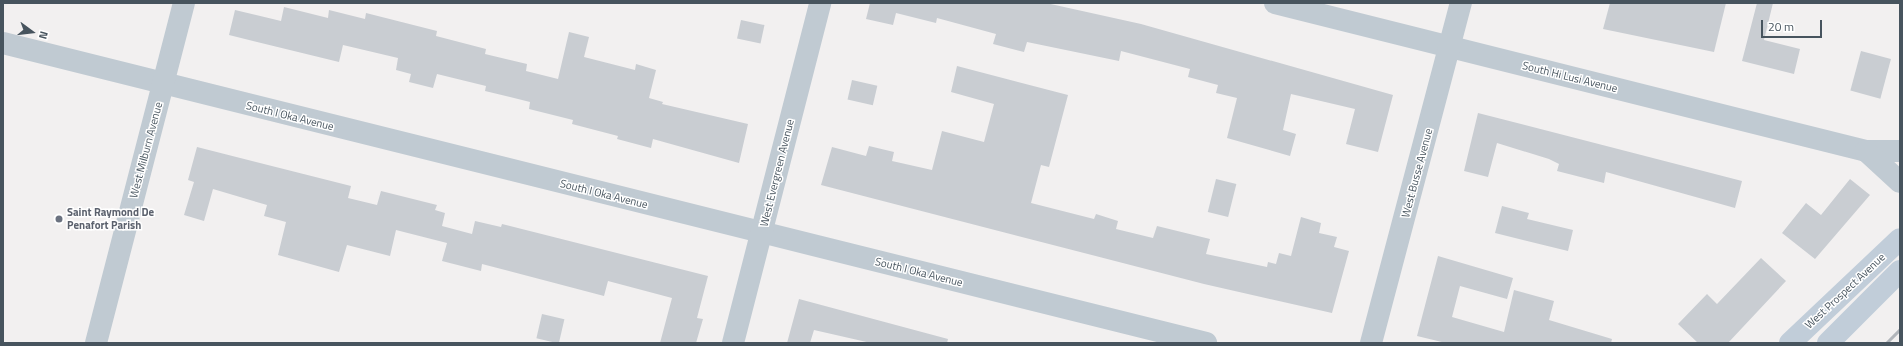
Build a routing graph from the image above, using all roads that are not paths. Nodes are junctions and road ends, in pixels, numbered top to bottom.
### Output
1 (184, 3) edge
2 (820, 3) edge
3 (1275, 3) edge
4 (1461, 3) edge
5 (3, 43) edge
6 (1451, 48) junction
7 (163, 85) junction
8 (1866, 151) junction
9 (1900, 151) edge
10 (1900, 182) edge
11 (762, 232) junction
12 (1900, 239) edge
13 (1900, 272) edge
14 (96, 343) edge
15 (733, 343) edge
16 (1206, 343) edge
17 (1371, 343) edge
18 (1790, 343) edge
19 (1828, 343) edge

1 - 7 street, West Milburn Avenue
2 - 11 street, West Evergreen Avenue
3 - 6 street, South Hi Lusi Avenue
4 - 6 street, West Busse Avenue
5 - 7 street, South I Oka Avenue
6 - 8 street, South Hi Lusi Avenue
6 - 17 street, West Busse Avenue
7 - 11 street, South I Oka Avenue
7 - 14 street, West Milburn Avenue
8 - 9 street, South Hi Lusi Avenue
8 - 10 street, South Hi Lusi Avenue
11 - 15 street, West Evergreen Avenue
11 - 16 street, South I Oka Avenue
12 - 18 street, West Prospect Avenue
13 - 19 street

